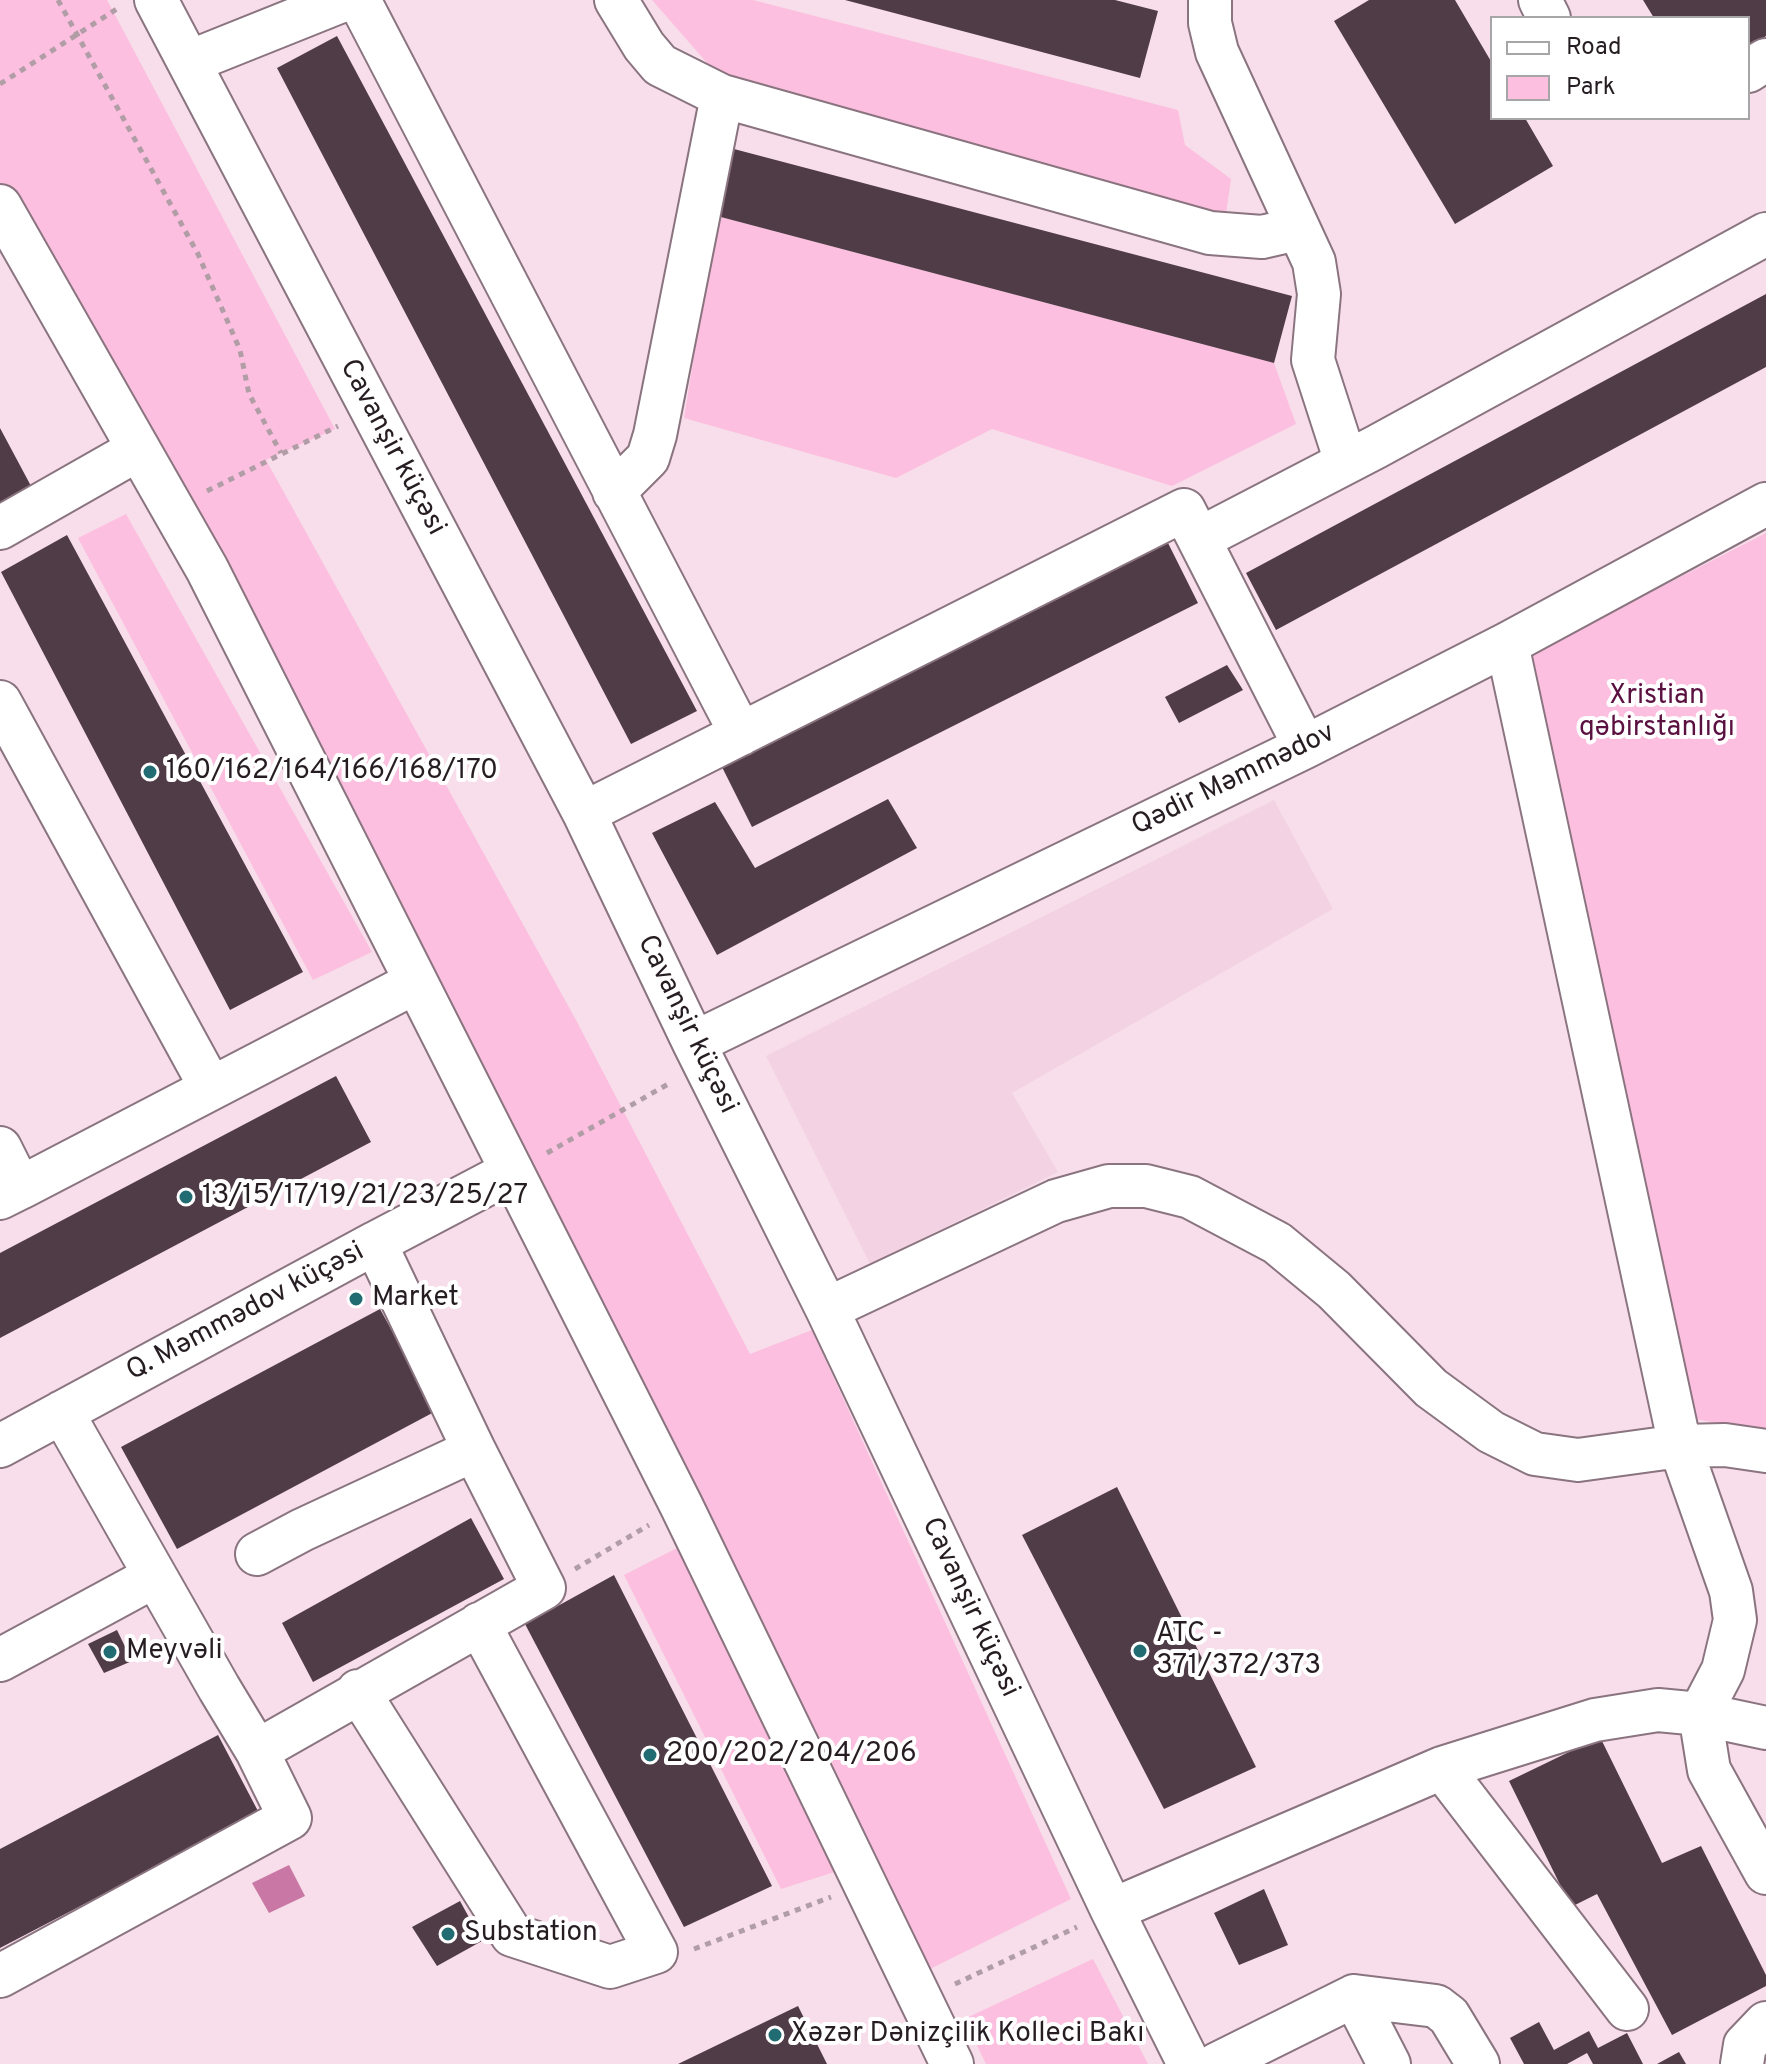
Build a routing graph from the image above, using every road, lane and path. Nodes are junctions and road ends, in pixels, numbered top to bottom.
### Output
1 (58, 0) edge
2 (344, 0) edge
3 (359, 0) edge
4 (616, 0) edge
5 (1210, 0) edge
6 (139, 3) edge
7 (77, 33) junction
8 (189, 62) junction
9 (0, 84) edge
10 (722, 96) junction
11 (6, 229) edge
12 (1297, 229) junction
13 (1766, 234) edge
14 (339, 426) dead end
15 (137, 450) junction
16 (281, 453) junction
17 (1346, 462) junction
18 (222, 482) dead end
19 (614, 492) junction
20 (1766, 504) edge
21 (0, 528) edge
22 (1199, 539) junction
23 (1507, 644) junction
24 (7, 729) edge
25 (741, 734) junction
26 (1305, 747) junction
27 (584, 813) junction
28 (414, 983) junction
29 (688, 1059) junction
30 (211, 1088) junction
31 (572, 1139) dead end
32 (0, 1148) edge
33 (512, 1171) junction
34 (10, 1193) edge
35 (375, 1243) junction
36 (827, 1309) junction
37 (62, 1412) junction
38 (0, 1446) edge
39 (1680, 1446) junction
40 (474, 1450) junction
41 (1766, 1451) edge
42 (681, 1505) junction
43 (257, 1554) dead end
44 (155, 1576) junction
45 (544, 1588) junction
46 (479, 1624) junction
47 (0, 1660) edge
48 (358, 1691) junction
49 (1700, 1714) junction
50 (1766, 1728) edge
51 (257, 1751) junction
52 (1442, 1768) junction
53 (1766, 1873) edge
54 (866, 1884) junction
55 (1112, 1910) junction
56 (656, 1952) junction
57 (0, 1976) edge
58 (1354, 1996) junction
59 (922, 2000) junction
60 (1627, 2009) dead end
61 (1766, 2023) edge
62 (952, 2064) edge
63 (1189, 2064) edge
64 (1217, 2064) edge
65 (1389, 2064) edge
66 (1478, 2064) edge
67 (1742, 2064) edge

1 - 7 path
2 - 8 street
3 - 19 street
4 - 10 street
5 - 12 street
6 - 7 path
6 - 8 street, Cavanşir küçəsi
7 - 9 path
7 - 16 path
8 - 27 street, Cavanşir küçəsi
10 - 12 street
10 - 19 street
11 - 15 street
12 - 17 street
13 - 17 street
14 - 16 path
15 - 21 street
15 - 28 street
16 - 18 path
17 - 22 street
19 - 25 street
20 - 23 street, Qədir Məmmədov
22 - 25 street
22 - 26 street
23 - 26 street, Qədir Məmmədov
23 - 39 street
24 - 30 street
25 - 27 street
26 - 29 street, Qədir Məmmədov
27 - 29 street, Cavanşir küçəsi
28 - 30 street
28 - 33 street
29 - 31 path
29 - 36 street, Cavanşir küçəsi
30 - 34 street
32 - 34 street
33 - 35 street
33 - 42 street
35 - 37 street, Q. Məmmədov küçəsi
35 - 40 street, Q. Məmmədov küçəsi
36 - 39 street
36 - 55 street, Cavanşir küçəsi
37 - 38 street, Q. Məmmədov küçəsi
37 - 44 street
39 - 41 street
39 - 49 street
40 - 43 street
40 - 45 street, Q. Məmmədov küçəsi
42 - 45 path
42 - 54 street
44 - 47 street
44 - 51 street
45 - 46 street
46 - 48 street
46 - 56 street
48 - 51 street
48 - 56 street
49 - 50 street
49 - 52 street
49 - 53 street
51 - 57 street
52 - 55 street
52 - 60 street
54 - 56 path
54 - 59 street
55 - 59 path
55 - 63 street, Cavanşir küçəsi
58 - 64 street
58 - 65 street
58 - 66 street
59 - 62 street
61 - 67 street

